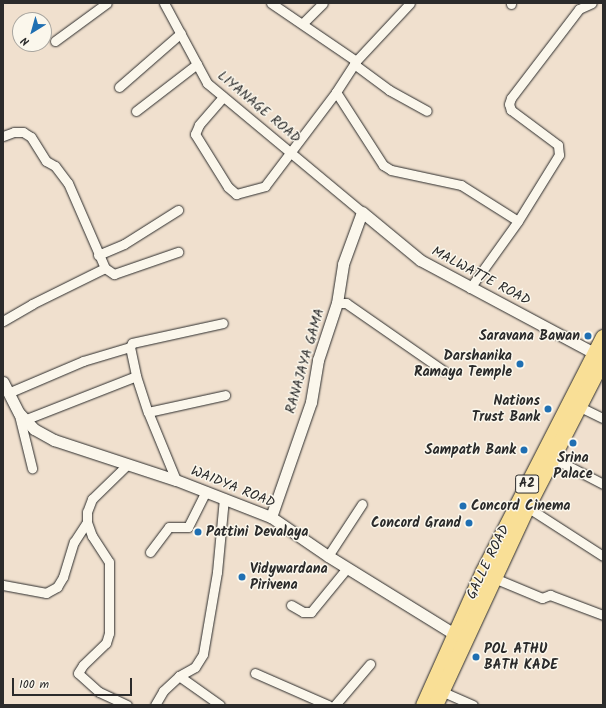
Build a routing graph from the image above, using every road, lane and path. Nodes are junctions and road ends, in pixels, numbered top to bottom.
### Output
1 (107, 3) edge
2 (164, 3) edge
3 (271, 3) edge
4 (323, 3) edge
5 (410, 3) edge
6 (592, 3) edge
7 (303, 23) junction
8 (182, 34) junction
9 (55, 41) dead end
10 (355, 62) junction
11 (197, 64) junction
12 (119, 86) dead end
13 (336, 92) junction
14 (223, 97) junction
15 (136, 111) dead end
16 (427, 111) dead end
17 (3, 136) edge
18 (291, 152) junction
19 (178, 210) dead end
20 (362, 212) junction
21 (518, 221) junction
22 (178, 252) dead end
23 (98, 255) junction
24 (105, 268) junction
25 (470, 288) junction
26 (337, 303) junction
27 (3, 321) edge
28 (223, 323) dead end
29 (603, 337) edge
30 (130, 347) junction
31 (599, 356) edge
32 (444, 371) dead end
33 (136, 376) junction
34 (3, 382) edge
35 (8, 393) junction
36 (225, 395) dead end
37 (580, 407) junction
38 (148, 412) junction
39 (22, 417) junction
40 (603, 418) edge
41 (553, 458) junction
42 (128, 464) junction
43 (32, 468) dead end
44 (176, 480) junction
45 (603, 484) edge
46 (206, 491) junction
47 (224, 498) junction
48 (362, 504) dead end
49 (528, 507) junction
50 (271, 517) junction
51 (87, 522) junction
52 (150, 552) dead end
53 (328, 556) junction
54 (603, 556) edge
55 (347, 568) junction
56 (494, 578) junction
57 (3, 584) edge
58 (291, 605) dead end
59 (603, 615) edge
60 (460, 637) junction
61 (370, 664) dead end
62 (255, 673) dead end
63 (178, 676) junction
64 (441, 691) junction
65 (127, 705) edge
66 (155, 705) edge
67 (220, 705) edge
68 (328, 705) edge
69 (336, 705) edge
70 (422, 705) edge
71 (435, 705) edge
72 (473, 705) edge

1 - 9 street
2 - 8 street, LIYANAGE ROAD
3 - 7 street
4 - 7 street
5 - 10 street
6 - 21 street
7 - 10 street
8 - 11 street, LIYANAGE ROAD
8 - 12 street
10 - 13 street
10 - 16 street
11 - 14 street, LIYANAGE ROAD
11 - 15 street
13 - 18 street
13 - 21 street
14 - 18 street, LIYANAGE ROAD
14 - 18 street
17 - 23 street
18 - 20 street, LIYANAGE ROAD
19 - 23 street
20 - 25 street, MALWATTE ROAD
20 - 26 street, RANAJAYA GAMA
21 - 25 street
22 - 24 street
23 - 24 street
24 - 27 street
25 - 31 street, MALWATTE ROAD
26 - 32 street
26 - 50 street, RANAJAYA GAMA
28 - 30 street
29 - 31 highway, GALLE ROAD / A2
30 - 33 street
30 - 35 street
31 - 37 highway, GALLE ROAD / A2
31 - 60 highway, GALLE ROAD / A2
33 - 38 street
33 - 39 street
34 - 35 street, WAIDYA ROAD
35 - 39 street, WAIDYA ROAD
36 - 38 street
37 - 40 street
37 - 41 highway, GALLE ROAD / A2
38 - 44 street
39 - 42 street, WAIDYA ROAD
39 - 43 street
41 - 45 street
41 - 49 highway, GALLE ROAD / A2
42 - 44 street, WAIDYA ROAD
42 - 51 street
44 - 46 street, WAIDYA ROAD
46 - 47 street, WAIDYA ROAD
46 - 52 street
47 - 50 street, WAIDYA ROAD
47 - 63 street
48 - 53 street
49 - 54 street
49 - 56 highway, GALLE ROAD / A2
50 - 53 street, WAIDYA ROAD
51 - 57 street
51 - 65 street
53 - 55 street, WAIDYA ROAD
55 - 58 street
55 - 60 street, WAIDYA ROAD
56 - 59 street
56 - 60 highway, GALLE ROAD / A2
60 - 64 highway, GALLE ROAD / A2
60 - 70 highway, GALLE ROAD / A2
61 - 69 street
62 - 68 street
63 - 66 street
63 - 67 street
64 - 71 highway, GALLE ROAD / A2
64 - 72 street

